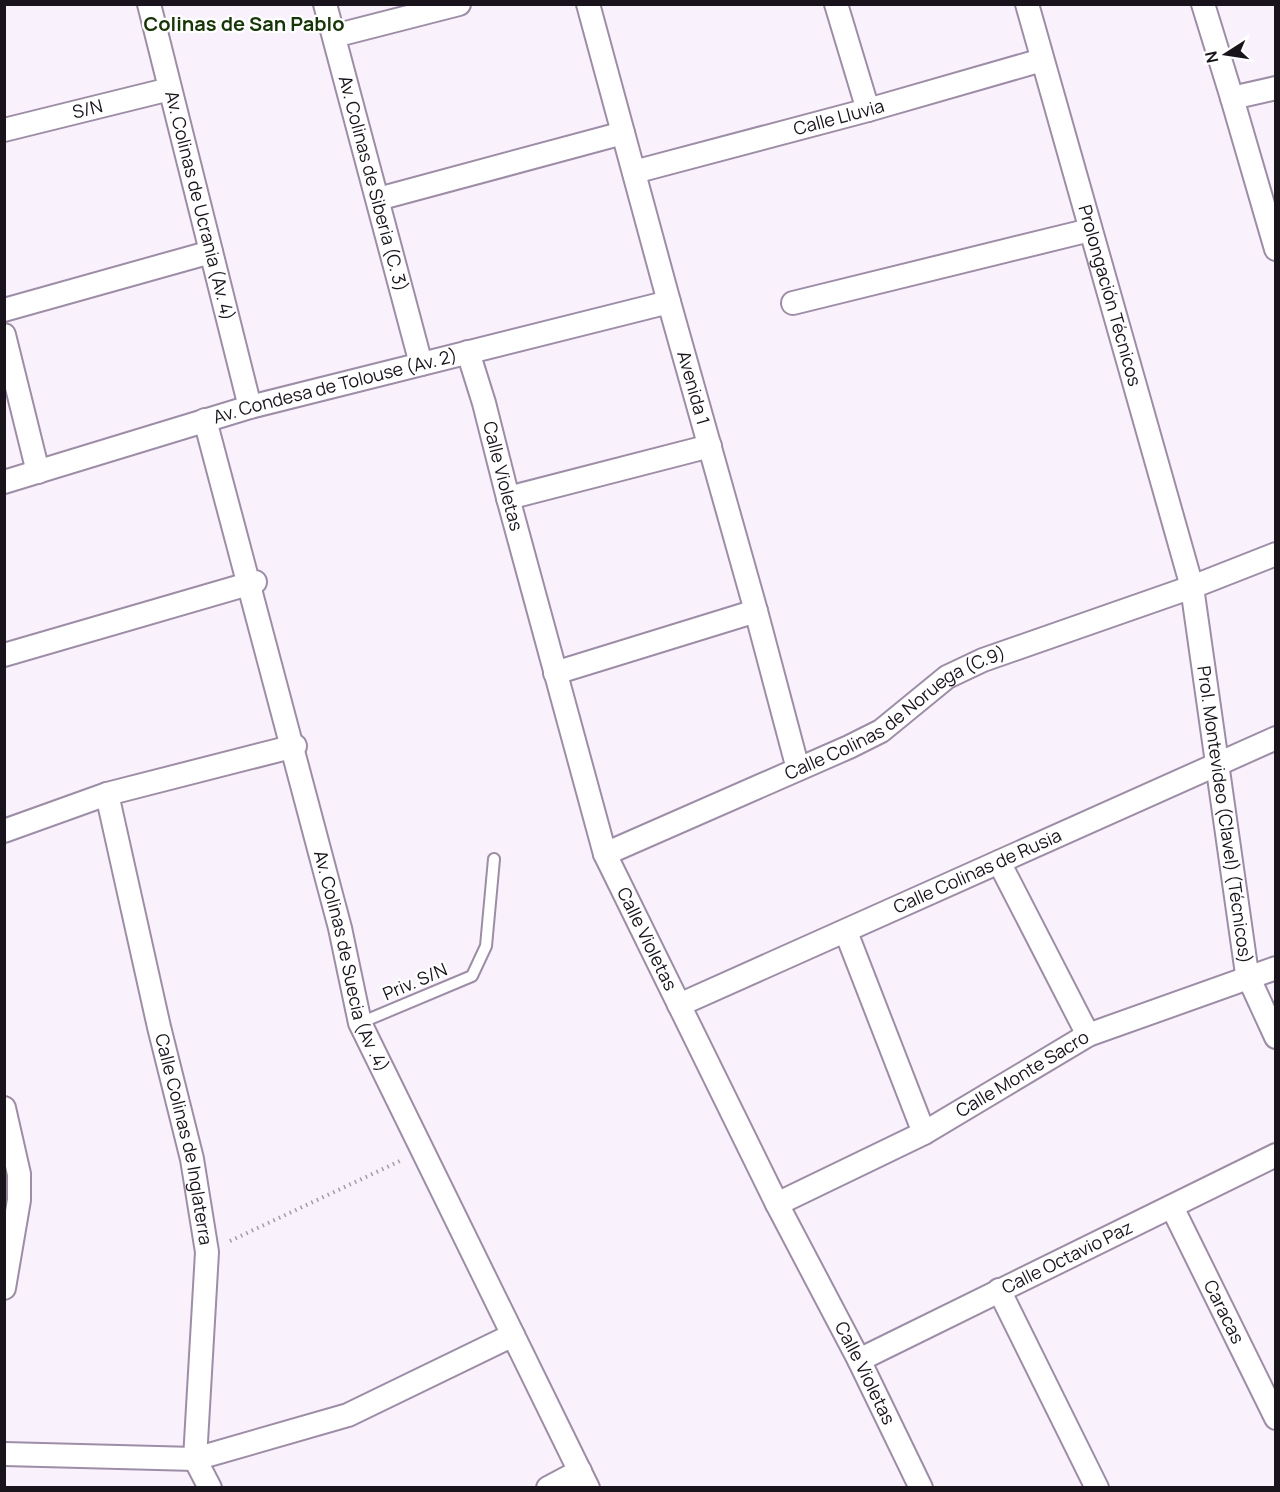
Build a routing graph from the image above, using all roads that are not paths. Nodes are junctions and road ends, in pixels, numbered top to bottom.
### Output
1 (149, 4) edge
2 (326, 4) edge
3 (459, 4) edge
4 (588, 4) edge
5 (836, 4) edge
6 (1026, 4) edge
7 (1203, 4) edge
8 (334, 36) junction
9 (1042, 60) junction
10 (1275, 88) edge
11 (170, 89) junction
12 (1232, 98) junction
13 (868, 111) junction
14 (4, 130) edge
15 (623, 133) junction
16 (634, 172) junction
17 (378, 199) junction
18 (1090, 230) junction
19 (1275, 249) edge
20 (211, 252) junction
21 (669, 302) junction
22 (793, 303) dead end
23 (4, 309) edge
24 (4, 335) edge
25 (468, 352) junction
26 (422, 364) junction
27 (250, 407) junction
28 (205, 420) junction
29 (710, 446) junction
30 (38, 472) junction
31 (4, 482) edge
32 (508, 498) junction
33 (1275, 554) edge
34 (252, 583) junction
35 (1192, 587) junction
36 (756, 611) junction
37 (4, 655) edge
38 (555, 673) junction
39 (1275, 738) edge
40 (294, 747) junction
41 (1217, 763) junction
42 (798, 769) junction
43 (107, 794) junction
44 (4, 831) edge
45 (605, 854) junction
46 (494, 859) dead end
47 (999, 862) junction
48 (846, 932) junction
49 (1275, 968) edge
50 (1248, 978) junction
51 (679, 1005) junction
52 (360, 1023) junction
53 (1088, 1035) junction
54 (1275, 1037) edge
55 (4, 1108) edge
56 (924, 1133) junction
57 (1275, 1155) edge
58 (12, 1177) edge
59 (777, 1204) junction
60 (1172, 1208) junction
61 (4, 1288) edge
62 (999, 1290) junction
63 (513, 1335) junction
64 (859, 1360) junction
65 (1275, 1418) edge
66 (4, 1454) edge
67 (195, 1459) junction
68 (584, 1479) edge
69 (210, 1488) edge
70 (548, 1488) edge
71 (921, 1488) edge
72 (1097, 1488) edge

1 - 11 street, Av. Colinas de Ucrania (Av. 4)
2 - 8 street, Av. Colinas de Siberia (C. 3)
3 - 8 street
4 - 15 street, Avenida 1
5 - 13 street
6 - 9 street, Prolongación Técnicos
7 - 12 street
8 - 17 street, Av. Colinas de Siberia (C. 3)
9 - 13 street, Calle Lluvia
9 - 18 street, Prolongación Técnicos
10 - 12 street
11 - 14 street, S/N
11 - 20 street, Av. Colinas de Ucrania (Av. 4)
12 - 19 street
13 - 16 street, Calle Lluvia
15 - 16 street, Avenida 1
15 - 17 street
16 - 21 street, Avenida 1
17 - 26 street, Av. Colinas de Siberia (C. 3)
18 - 22 street
18 - 35 street, Prolongación Técnicos
20 - 23 street
20 - 27 street, Av. Colinas de Ucrania (Av. 4)
21 - 25 street, Av. Condesa de Tolouse (Av. 2)
21 - 29 street, Avenida 1
24 - 30 street
25 - 26 street, Av. Condesa de Tolouse (Av. 2)
25 - 32 street, Calle Violetas
26 - 27 street, Av. Condesa de Tolouse (Av. 2)
27 - 28 street, Av. Condesa de Tolouse (Av. 2)
28 - 30 street, Av. Condesa de Tolouse (Av. 2)
28 - 34 street, Av. Colinas de Suecia (Av .4)
29 - 32 street
29 - 36 street, Avenida 1
30 - 31 street, Av. Condesa de Tolouse (Av. 2)
32 - 38 street, Calle Violetas
33 - 35 street, Calle Colinas de Noruega (C.9)
34 - 37 street
34 - 40 street, Av. Colinas de Suecia (Av .4)
35 - 41 street, Prol. Montevideo (Clavel) (Técnicos)
35 - 42 street, Calle Colinas de Noruega (C.9)
36 - 38 street
36 - 42 street, Avenida 1
38 - 45 street, Calle Violetas
39 - 41 street, Calle Colinas de Rusia
40 - 43 street
40 - 52 street, Av. Colinas de Suecia (Av .4)
41 - 47 street, Calle Colinas de Rusia
41 - 50 street, Prol. Montevideo (Clavel) (Técnicos)
42 - 45 street, Calle Colinas de Noruega (C.9)
43 - 44 street
43 - 67 street, Calle Colinas de Inglaterra
45 - 51 street, Calle Violetas
46 - 52 lane, Priv. S/N
47 - 48 street, Calle Colinas de Rusia
47 - 53 street
48 - 51 street, Calle Colinas de Rusia
48 - 56 street
49 - 50 street, Calle Monte Sacro
50 - 53 street, Calle Monte Sacro
50 - 54 street, Prol. Montevideo (Clavel) (Técnicos)
51 - 59 street, Calle Violetas
52 - 63 street, Av. Colinas de Suecia (Av .4)
53 - 56 street, Calle Monte Sacro
55 - 58 street
56 - 59 street, Calle Monte Sacro
57 - 60 street, Calle Octavio Paz
58 - 61 street
59 - 64 street, Calle Violetas
60 - 62 street, Calle Octavio Paz
60 - 65 street, Caracas
62 - 64 street, Calle Octavio Paz
62 - 72 street
63 - 67 street
63 - 68 street, Av. Colinas de Suecia (Av .4)
64 - 71 street, Calle Violetas
66 - 67 street
67 - 69 street
68 - 70 street

